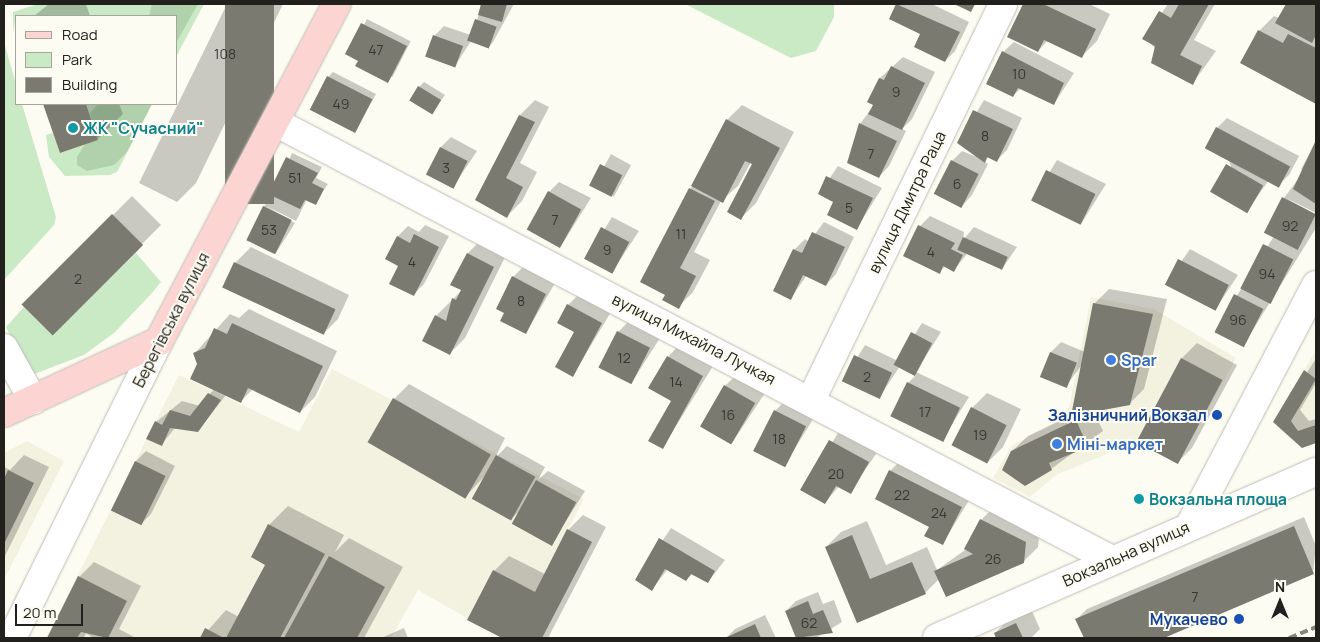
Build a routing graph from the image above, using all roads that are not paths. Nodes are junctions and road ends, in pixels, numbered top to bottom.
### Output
1 (337, 4) edge
2 (1003, 4) edge
3 (275, 122) junction
4 (1316, 284) edge
5 (159, 342) junction
6 (4, 348) edge
7 (33, 400) junction
8 (810, 400) junction
9 (4, 413) edge
10 (1316, 472) edge
11 (1190, 525) junction
12 (1112, 560) junction
13 (12, 638) edge
14 (937, 638) edge

1 - 3 main road, Берегівська вулиця
2 - 8 street, вулиця Дмитра Раца
3 - 5 main road, Берегівська вулиця
3 - 8 street, вулиця Михайла Лучкая
4 - 11 street
5 - 7 main road
5 - 13 street, Берегівська вулиця
6 - 7 street
7 - 9 main road
8 - 12 street, вулиця Михайла Лучкая
10 - 11 street, Вокзальна вулиця
11 - 12 street, Вокзальна вулиця
12 - 14 street, Вокзальна вулиця

